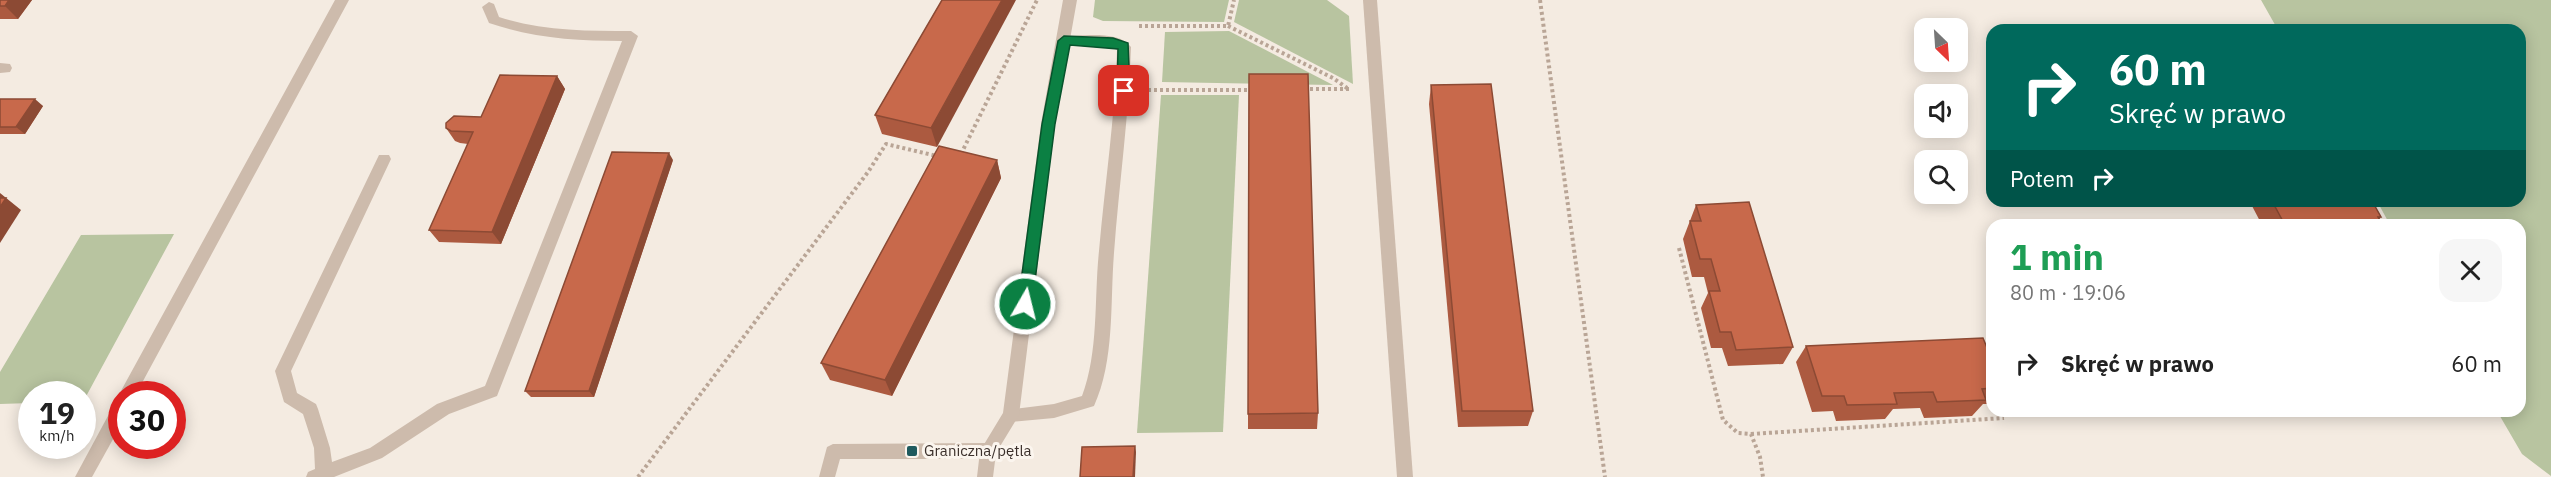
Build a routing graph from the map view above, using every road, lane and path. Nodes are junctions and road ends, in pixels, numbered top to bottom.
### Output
1 (342, 0) edge
2 (1037, 0) edge
3 (1070, 0) edge
4 (1234, 0) edge
5 (1370, 0) edge
6 (1540, 0) edge
7 (489, 7) dead end
8 (1134, 26) dead end
9 (1228, 26) junction
10 (1064, 41) junction
11 (1293, 89) edge
12 (1350, 89) junction
13 (1260, 90) edge
14 (1378, 90) junction
15 (1124, 91) junction
16 (947, 158) edge
17 (384, 159) dead end
18 (958, 161) edge
19 (1679, 249) dead end
20 (135, 381) edge
21 (1011, 415) junction
22 (2004, 418) dead end
23 (108, 431) edge
24 (1751, 434) junction
25 (988, 451) junction
26 (319, 474) edge
27 (83, 477) edge
28 (638, 477) edge
29 (827, 477) edge
30 (985, 477) edge
31 (1405, 477) edge
32 (1605, 477) edge
33 (1763, 477) edge

1 - 20 street
2 - 18 path
3 - 10 street
4 - 9 path
5 - 14 street
6 - 32 path
7 - 26 street
8 - 9 path
9 - 12 path
10 - 15 street
10 - 21 street
11 - 12 path
12 - 14 path
13 - 15 path
14 - 31 street
15 - 21 street
16 - 28 path
17 - 26 street
19 - 24 path
21 - 25 street
22 - 24 path
23 - 27 street
24 - 33 path
25 - 29 street
25 - 30 street

